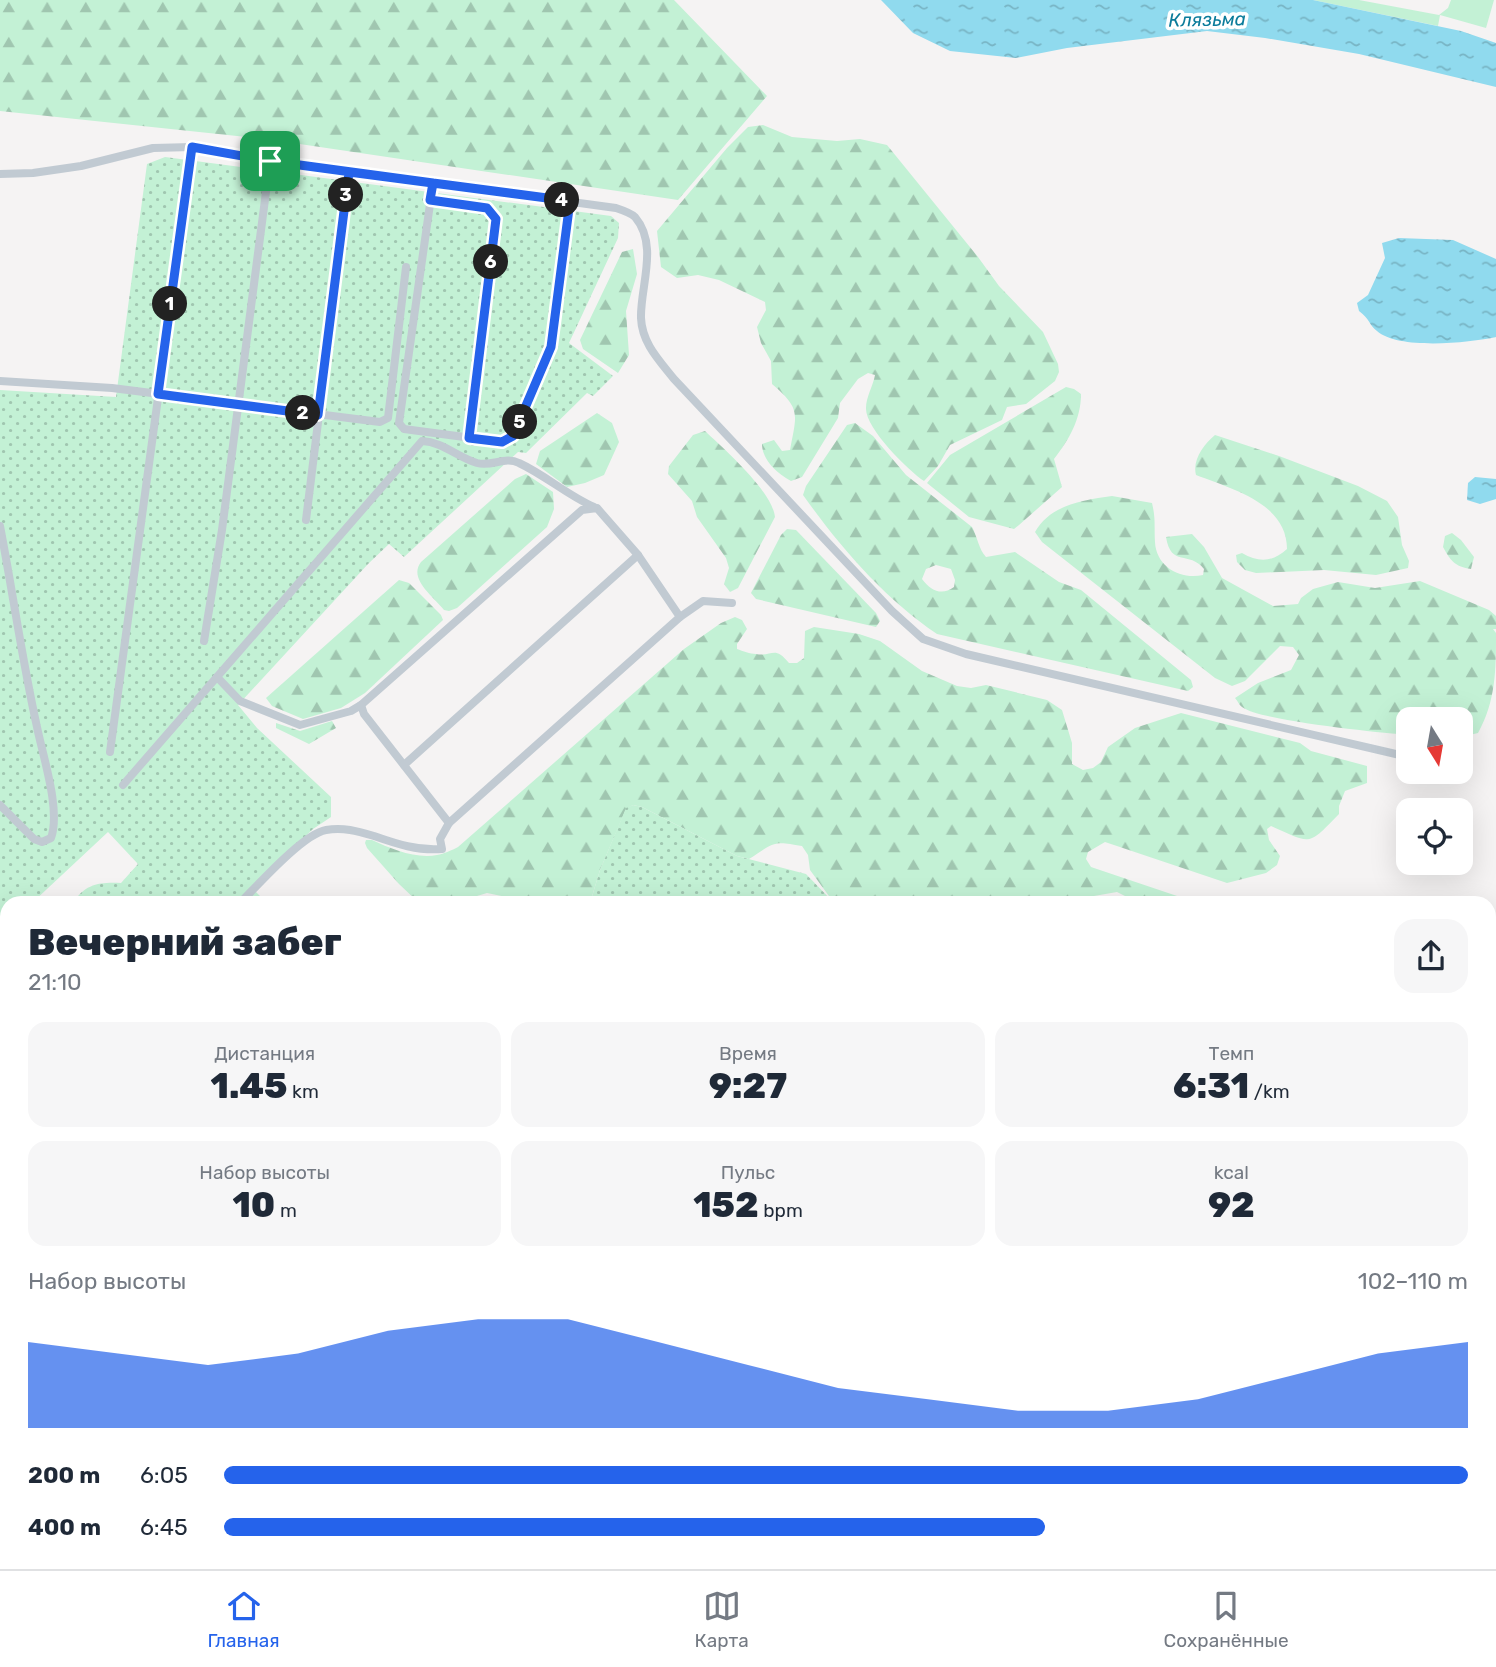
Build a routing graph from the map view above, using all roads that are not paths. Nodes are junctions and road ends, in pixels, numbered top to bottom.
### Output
1 (192, 147) junction
2 (270, 161) junction
3 (349, 172) junction
4 (0, 174) edge
5 (433, 183) junction
6 (430, 200) junction
7 (570, 201) junction
8 (406, 267) dead end
9 (0, 381) edge
10 (158, 394) junction
11 (237, 404) junction
12 (318, 415) junction
13 (469, 438) junction
14 (597, 508) junction
15 (306, 520) dead end
16 (0, 526) edge
17 (638, 555) junction
18 (732, 603) dead end
19 (680, 617) junction
20 (204, 641) dead end
21 (217, 677) junction
22 (361, 705) junction
23 (110, 752) dead end
24 (1396, 754) edge
25 (404, 765) junction
26 (123, 785) dead end
27 (0, 805) edge
28 (449, 823) junction
29 (247, 896) edge

1 - 2 street
1 - 4 street
1 - 10 street
2 - 3 street
2 - 11 street
3 - 5 street
3 - 12 street
5 - 6 street
5 - 7 street
6 - 13 street
6 - 13 street
7 - 13 street
7 - 24 street
8 - 12 street
9 - 10 street
10 - 11 street
10 - 23 street
11 - 12 street
11 - 20 street
12 - 15 street
14 - 17 street
14 - 21 street
14 - 22 street
16 - 27 street
17 - 19 street
17 - 25 street
18 - 19 street
19 - 28 street
21 - 22 street
21 - 26 street
22 - 25 street
25 - 28 street
28 - 29 street

